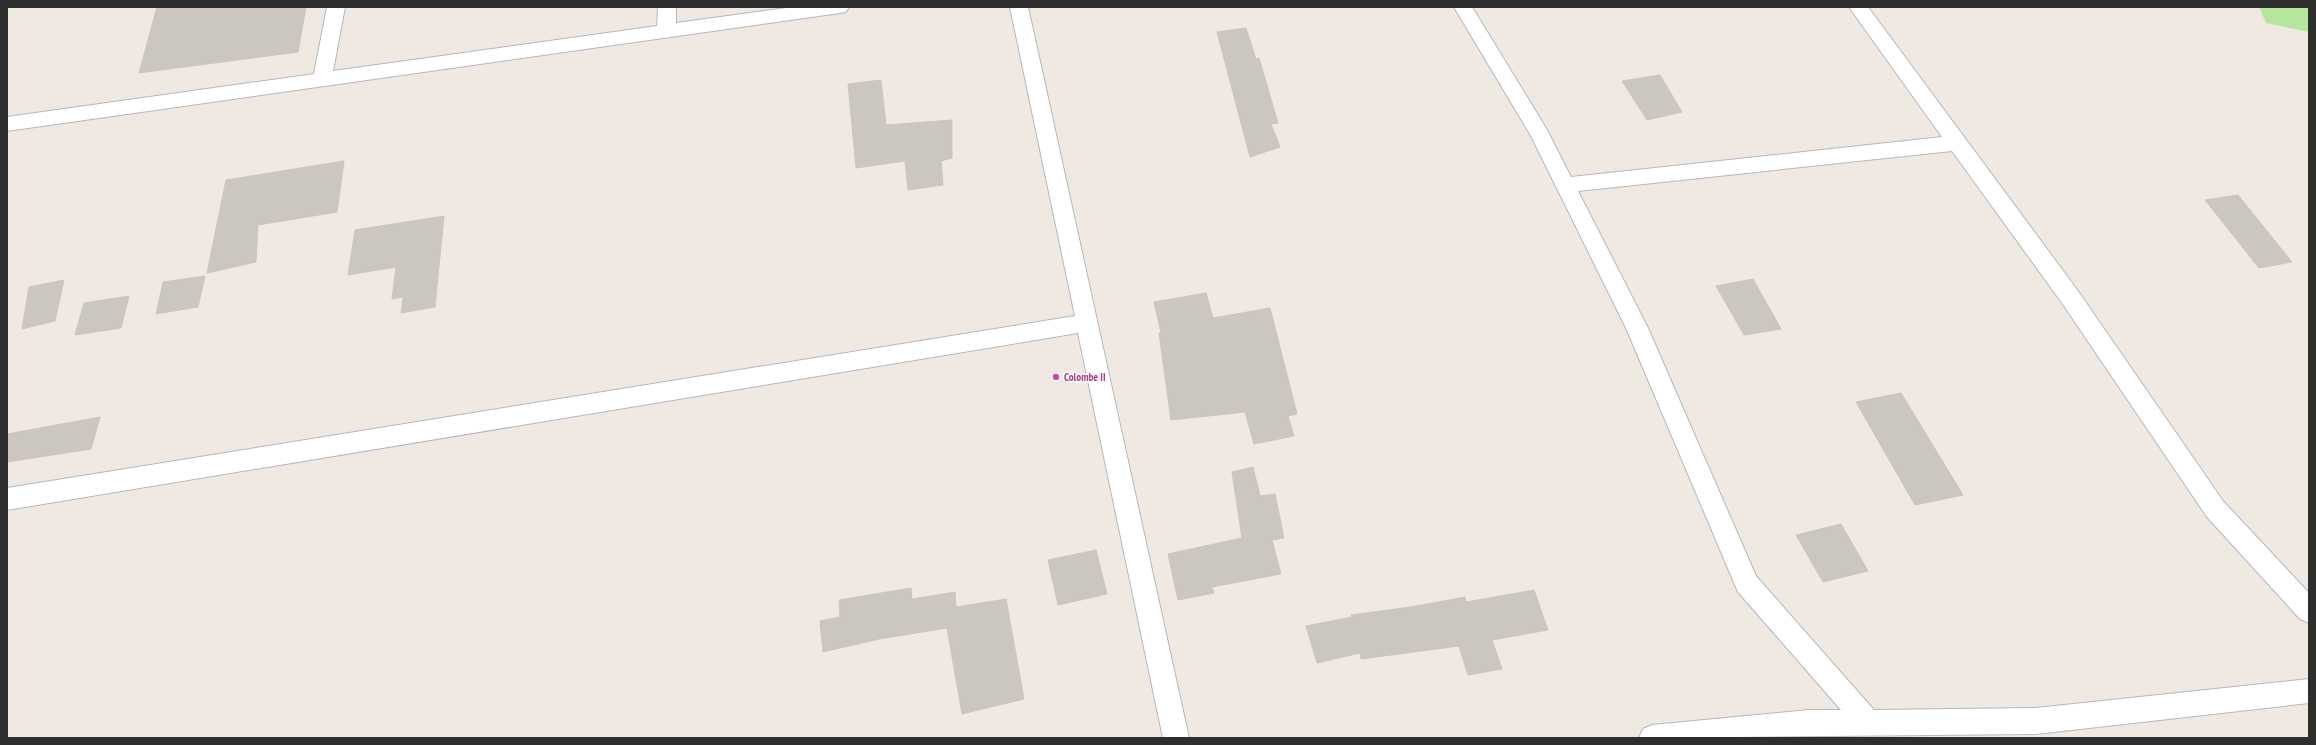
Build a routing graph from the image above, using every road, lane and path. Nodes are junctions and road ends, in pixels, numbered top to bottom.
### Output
1 (336, 7) edge
2 (666, 7) edge
3 (840, 7) edge
4 (1019, 7) edge
5 (1462, 7) edge
6 (1858, 7) edge
7 (666, 31) junction
8 (322, 80) junction
9 (7, 124) edge
10 (1957, 143) junction
11 (1566, 185) junction
12 (1087, 323) junction
13 (7, 499) edge
14 (2309, 611) edge
15 (2309, 691) edge
16 (1869, 723) junction
17 (1176, 738) edge
18 (1652, 738) edge

1 - 8 street
2 - 7 street
3 - 7 street
4 - 12 street
5 - 11 street
6 - 10 street
7 - 8 street
8 - 9 street
10 - 11 street
10 - 14 street
11 - 16 street
12 - 13 street
12 - 17 street
15 - 16 street
16 - 18 street

